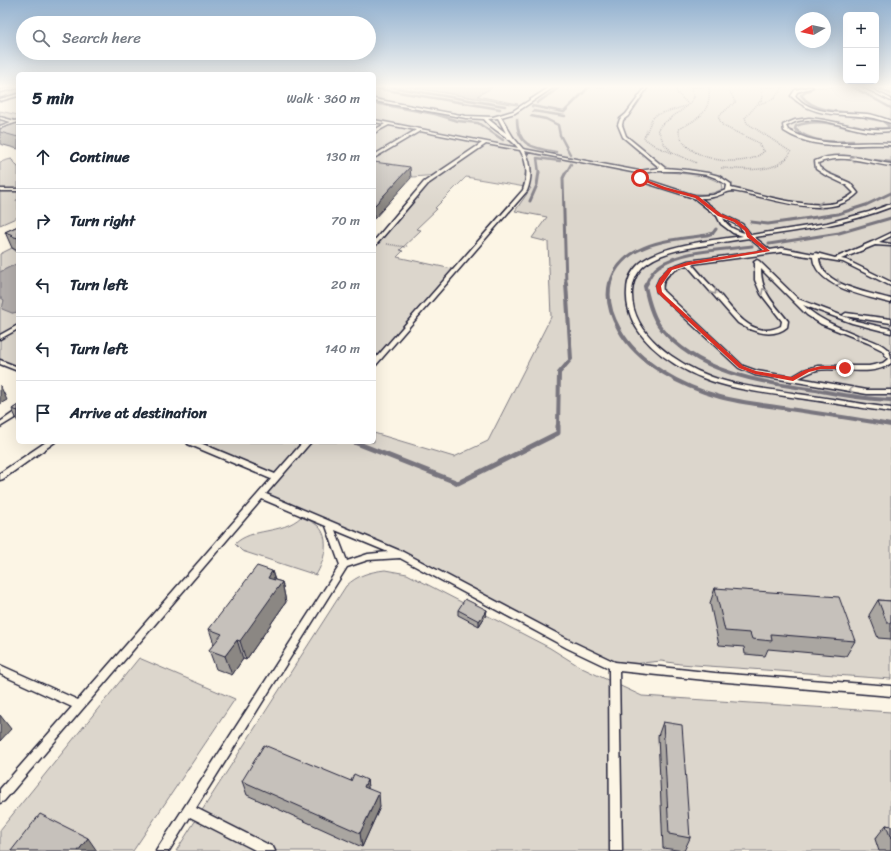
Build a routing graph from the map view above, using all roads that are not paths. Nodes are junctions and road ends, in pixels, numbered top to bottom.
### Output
1 (402, 127) edge
2 (495, 127) edge
3 (505, 127) edge
4 (621, 127) edge
5 (784, 127) edge
6 (851, 127) edge
7 (419, 130) junction
8 (891, 130) edge
9 (511, 138) junction
10 (485, 143) junction
11 (891, 144) edge
12 (522, 150) junction
13 (376, 156) edge
14 (891, 165) edge
15 (663, 169) junction
16 (639, 172) junction
17 (0, 189) edge
18 (728, 189) junction
19 (16, 190) edge
20 (696, 197) junction
21 (891, 205) edge
22 (719, 215) junction
23 (891, 234) edge
24 (749, 236) junction
25 (376, 242) edge
26 (874, 243) junction
27 (891, 245) edge
28 (768, 251) junction
29 (754, 254) junction
30 (816, 255) junction
31 (836, 259) junction
32 (688, 263) junction
33 (758, 263) junction
34 (891, 284) edge
35 (794, 298) junction
36 (891, 301) edge
37 (827, 312) junction
38 (891, 321) edge
39 (16, 328) edge
40 (891, 331) edge
41 (0, 337) edge
42 (891, 359) edge
43 (0, 362) edge
44 (376, 362) edge
45 (16, 368) edge
46 (793, 379) junction
47 (891, 392) edge
48 (891, 410) edge
49 (16, 414) edge
50 (0, 425) edge
51 (48, 444) edge
52 (196, 444) edge
53 (305, 444) edge
54 (0, 477) edge
55 (276, 478) junction
56 (261, 495) junction
57 (329, 524) junction
58 (400, 554) junction
59 (344, 565) junction
60 (614, 666) junction
61 (0, 669) edge
62 (891, 691) edge
63 (79, 705) junction
64 (0, 797) edge
65 (188, 810) junction
66 (162, 851) edge
67 (269, 851) edge
68 (616, 851) edge

1 - 7 lane
2 - 9 lane
3 - 9 lane
4 - 15 lane
5 - 11 lane
6 - 8 lane
7 - 10 lane
7 - 13 lane
9 - 12 lane
10 - 12 lane
10 - 25 lane
12 - 16 lane
12 - 44 lane
14 -> 18 lane
15 - 16 lane
15 - 18 lane
16 - 20 lane
17 - 19 lane
18 - 20 lane
20 - 22 lane
21 - 24 lane
22 - 24 lane
22 - 24 lane
23 - 26 lane
24 - 28 lane
24 - 48 lane
26 - 27 lane
26 - 31 lane
28 - 29 lane
28 - 30 lane
29 - 32 lane
29 - 33 lane
30 - 31 lane
30 -> 36 lane
31 - 34 lane
32 -> 33 lane
32 - 46 lane
33 - 35 lane
35 - 37 lane
42 -> 35 lane
37 - 38 lane
37 - 40 lane
39 - 41 lane
42 - 46 lane
43 - 45 lane
47 -> 46 lane
49 - 50 lane
51 - 54 lane
52 - 55 lane
53 - 55 lane
55 - 56 lane
56 - 57 lane
56 - 63 lane
57 - 58 lane
57 - 59 lane
58 - 59 lane
58 - 60 lane
59 - 65 lane
60 - 62 lane
60 - 68 lane
61 - 63 lane
63 - 64 lane
65 - 66 lane
65 - 67 lane

